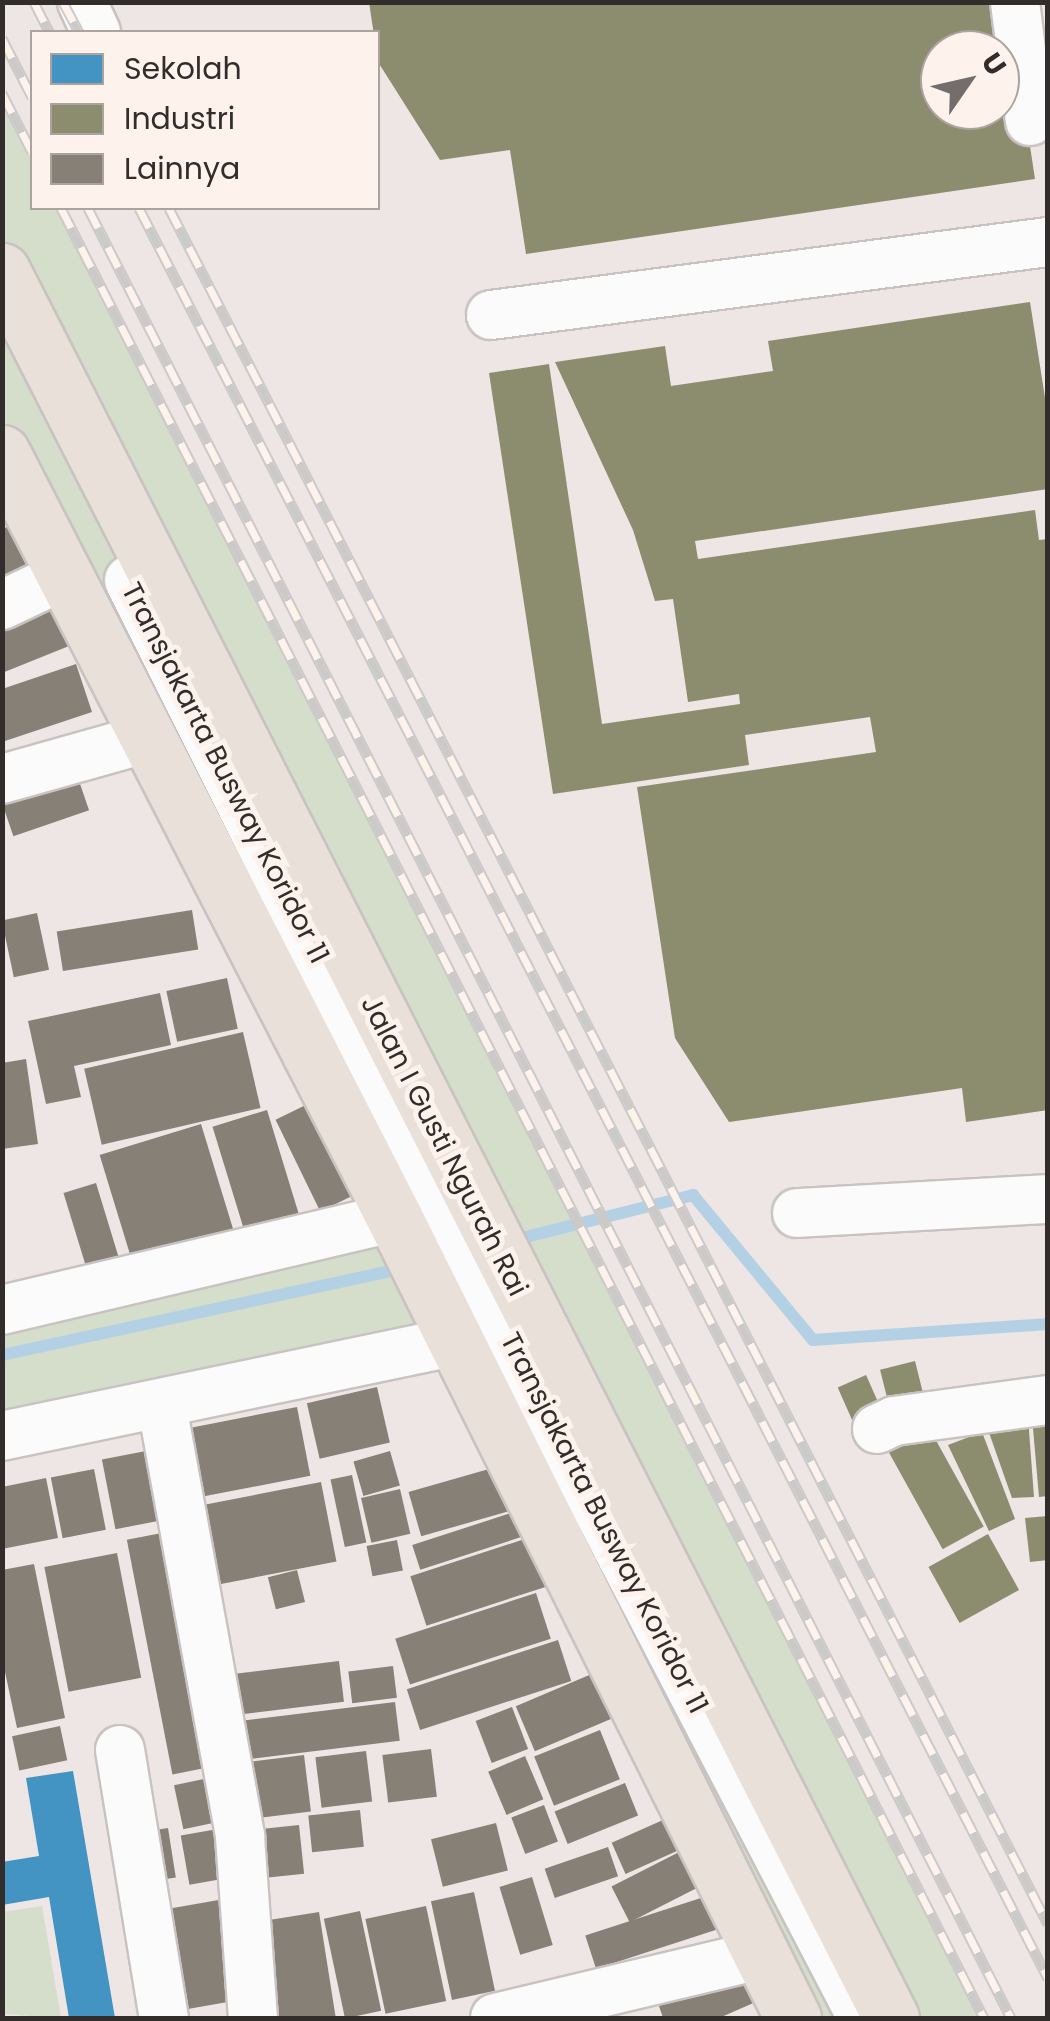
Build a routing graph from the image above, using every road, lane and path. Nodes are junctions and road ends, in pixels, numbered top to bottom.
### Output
1 (82, 2) edge
2 (1015, 2) edge
3 (95, 30) edge
4 (1030, 122) dead end
5 (1048, 242) edge
6 (2, 271) edge
7 (490, 315) dead end
8 (2, 327) edge
9 (2, 453) edge
10 (66, 575) junction
11 (2, 605) edge
12 (148, 738) junction
13 (2, 779) edge
14 (1048, 1198) edge
15 (797, 1213) dead end
16 (432, 1223) junction
17 (2, 1310) edge
18 (477, 1314) junction
19 (1048, 1400) edge
20 (162, 1406) junction
21 (877, 1429) dead end
22 (2, 1436) edge
23 (120, 1750) dead end
24 (760, 1955) junction
25 (164, 2018) edge
26 (254, 2018) edge
27 (494, 2018) edge
28 (793, 2018) edge
29 (863, 2018) edge
30 (891, 2018) edge

1 - 3 street
2 - 4 street
5 - 7 street
6 - 16 main road, Jalan I Gusti Ngurah Rai
8 - 16 street, Transjakarta Busway Koridor 11
9 - 10 main road, Jalan I Gusti Ngurah Rai
10 - 11 street
10 - 12 main road, Jalan I Gusti Ngurah Rai
12 - 13 street
12 - 16 main road, Jalan I Gusti Ngurah Rai
14 - 15 street
16 - 17 street
16 - 18 main road, Jalan I Gusti Ngurah Rai
16 - 18 main road, Jalan I Gusti Ngurah Rai
18 - 20 street
18 - 24 main road, Jalan I Gusti Ngurah Rai
18 - 29 street, Transjakarta Busway Koridor 11
18 - 30 main road, Jalan I Gusti Ngurah Rai
19 - 21 street
20 - 22 street
20 - 26 street
23 - 25 street
24 - 27 street
24 - 28 main road, Jalan I Gusti Ngurah Rai

